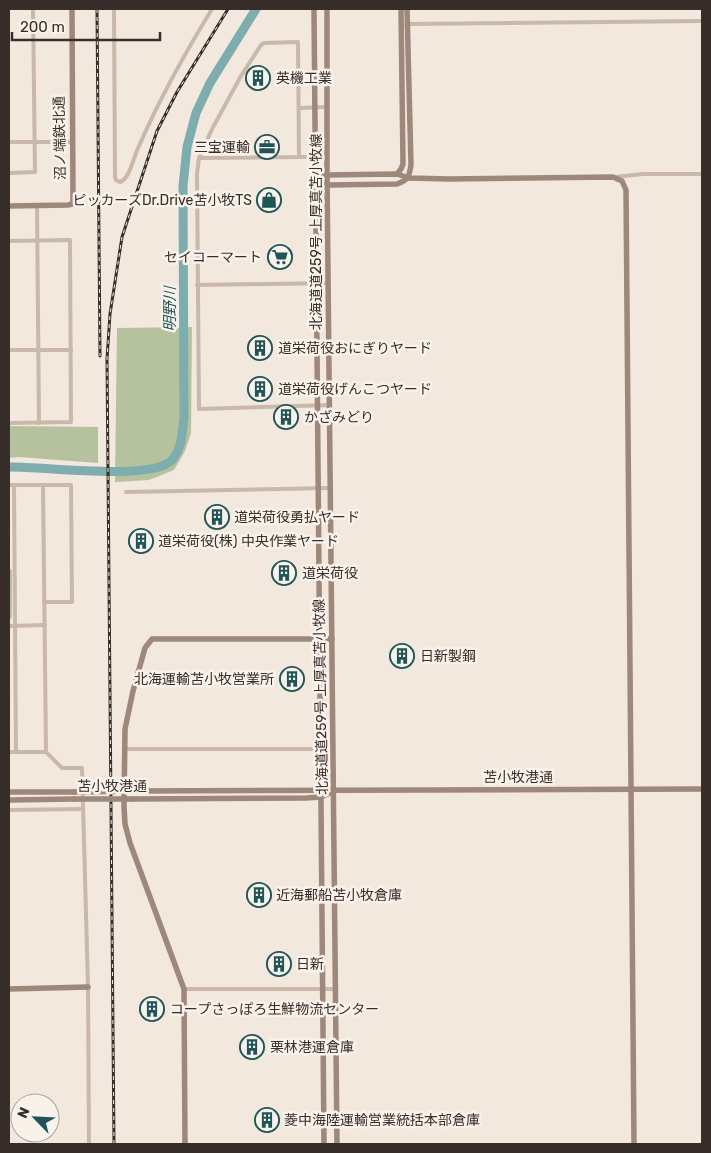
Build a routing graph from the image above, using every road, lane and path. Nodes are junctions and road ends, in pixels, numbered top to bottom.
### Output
1 (33, 9) edge
2 (72, 9) edge
3 (114, 9) edge
4 (212, 9) edge
5 (314, 9) edge
6 (328, 9) edge
7 (401, 9) edge
8 (407, 9) edge
9 (702, 22) edge
10 (404, 24) junction
11 (327, 107) junction
12 (299, 108) junction
13 (315, 108) junction
14 (9, 142) edge
15 (34, 142) junction
16 (72, 142) junction
17 (315, 156) junction
18 (327, 157) junction
19 (199, 158) junction
20 (299, 158) junction
21 (9, 173) edge
22 (396, 174) junction
23 (702, 174) edge
24 (327, 175) junction
25 (613, 177) junction
26 (409, 178) junction
27 (315, 180) junction
28 (328, 185) junction
29 (9, 206) edge
30 (37, 206) junction
31 (9, 241) edge
32 (38, 241) junction
33 (316, 283) junction
34 (328, 283) junction
35 (197, 285) junction
36 (9, 350) edge
37 (38, 350) junction
38 (72, 350) junction
39 (317, 406) junction
40 (330, 406) junction
41 (9, 423) edge
42 (39, 423) junction
43 (11, 485) edge
44 (43, 485) junction
45 (318, 488) junction
46 (330, 488) junction
47 (126, 492) dead end
48 (9, 566) edge
49 (14, 566) junction
50 (44, 602) junction
51 (45, 625) junction
52 (9, 626) edge
53 (15, 626) junction
54 (320, 639) junction
55 (332, 639) junction
56 (124, 749) junction
57 (321, 749) junction
58 (9, 752) edge
59 (16, 752) junction
60 (46, 752) junction
61 (321, 789) junction
62 (631, 789) junction
63 (702, 789) edge
64 (334, 791) junction
65 (9, 792) edge
66 (321, 797) junction
67 (9, 800) edge
68 (83, 809) junction
69 (9, 810) edge
70 (88, 987) junction
71 (9, 989) edge
72 (184, 989) junction
73 (323, 989) junction
74 (336, 989) junction
75 (89, 1144) edge
76 (185, 1144) edge
77 (324, 1144) edge
78 (338, 1144) edge
79 (634, 1144) edge

1 - 15 street
2 - 16 street, 沼ノ端鉄北通
3 - 4 street
5 - 13 street, 北海道道259号 上厚真苫小牧線
6 - 11 street, 北海道道259号 上厚真苫小牧線
7 - 10 street
8 - 10 street
9 - 10 street
10 - 22 street
10 - 26 street
11 - 13 street
11 - 18 street, 北海道道259号 上厚真苫小牧線
12 - 13 street
12 - 19 street
12 - 20 street
13 - 17 street, 北海道道259号 上厚真苫小牧線
14 - 15 street
15 - 16 street
15 - 21 street
16 - 30 street, 沼ノ端鉄北通
17 - 18 street
17 - 20 street
17 - 27 street, 北海道道259号 上厚真苫小牧線
18 - 24 street, 北海道道259号 上厚真苫小牧線
19 - 20 street
19 - 35 street
22 - 24 street
22 - 26 street
23 - 25 street
24 - 27 street
24 - 28 street, 北海道道259号 上厚真苫小牧線
25 - 26 street
25 - 62 street
26 - 28 street
27 - 28 street
27 - 33 street, 北海道道259号 上厚真苫小牧線
28 - 34 street, 北海道道259号 上厚真苫小牧線
29 - 30 street, 沼ノ端鉄北通
30 - 32 street
31 - 32 street
32 - 37 street
32 - 38 street
33 - 34 street
33 - 35 street
33 - 39 street, 北海道道259号 上厚真苫小牧線
34 - 40 street, 北海道道259号 上厚真苫小牧線
35 - 39 street
36 - 37 street
37 - 38 street
37 - 42 street
38 - 42 street
39 - 40 street
39 - 45 street, 北海道道259号 上厚真苫小牧線
40 - 46 street, 北海道道259号 上厚真苫小牧線
41 - 42 street
43 - 44 street
43 - 49 street
44 - 50 street
44 - 50 street
45 - 46 street
45 - 47 street
45 - 54 street, 北海道道259号 上厚真苫小牧線
46 - 55 street, 北海道道259号 上厚真苫小牧線
48 - 49 street
49 - 53 street
50 - 51 street
51 - 53 street
51 - 60 street
52 - 53 street
53 - 59 street
54 - 55 street
54 - 56 street
54 - 57 street, 北海道道259号 上厚真苫小牧線
55 - 64 street, 北海道道259号 上厚真苫小牧線
56 - 57 street
56 - 72 street
57 - 61 street, 北海道道259号 上厚真苫小牧線
58 - 59 street
59 - 60 street
60 - 68 street
61 - 64 street, 苫小牧港通
61 - 65 street, 苫小牧港通, bridge
61 - 66 street, 北海道道259号 上厚真苫小牧線
62 - 63 street, 苫小牧港通
62 - 64 street, 苫小牧港通
62 - 79 street
64 - 66 street, 苫小牧港通
64 - 74 street, 北海道道259号 上厚真苫小牧線
66 - 67 street, 苫小牧港通, bridge
66 - 73 street, 北海道道259号 上厚真苫小牧線
68 - 69 street
68 - 70 street
70 - 71 street
70 - 75 street
72 - 73 street
72 - 76 street
73 - 74 street
73 - 77 street, 北海道道259号 上厚真苫小牧線
74 - 78 street, 北海道道259号 上厚真苫小牧線

